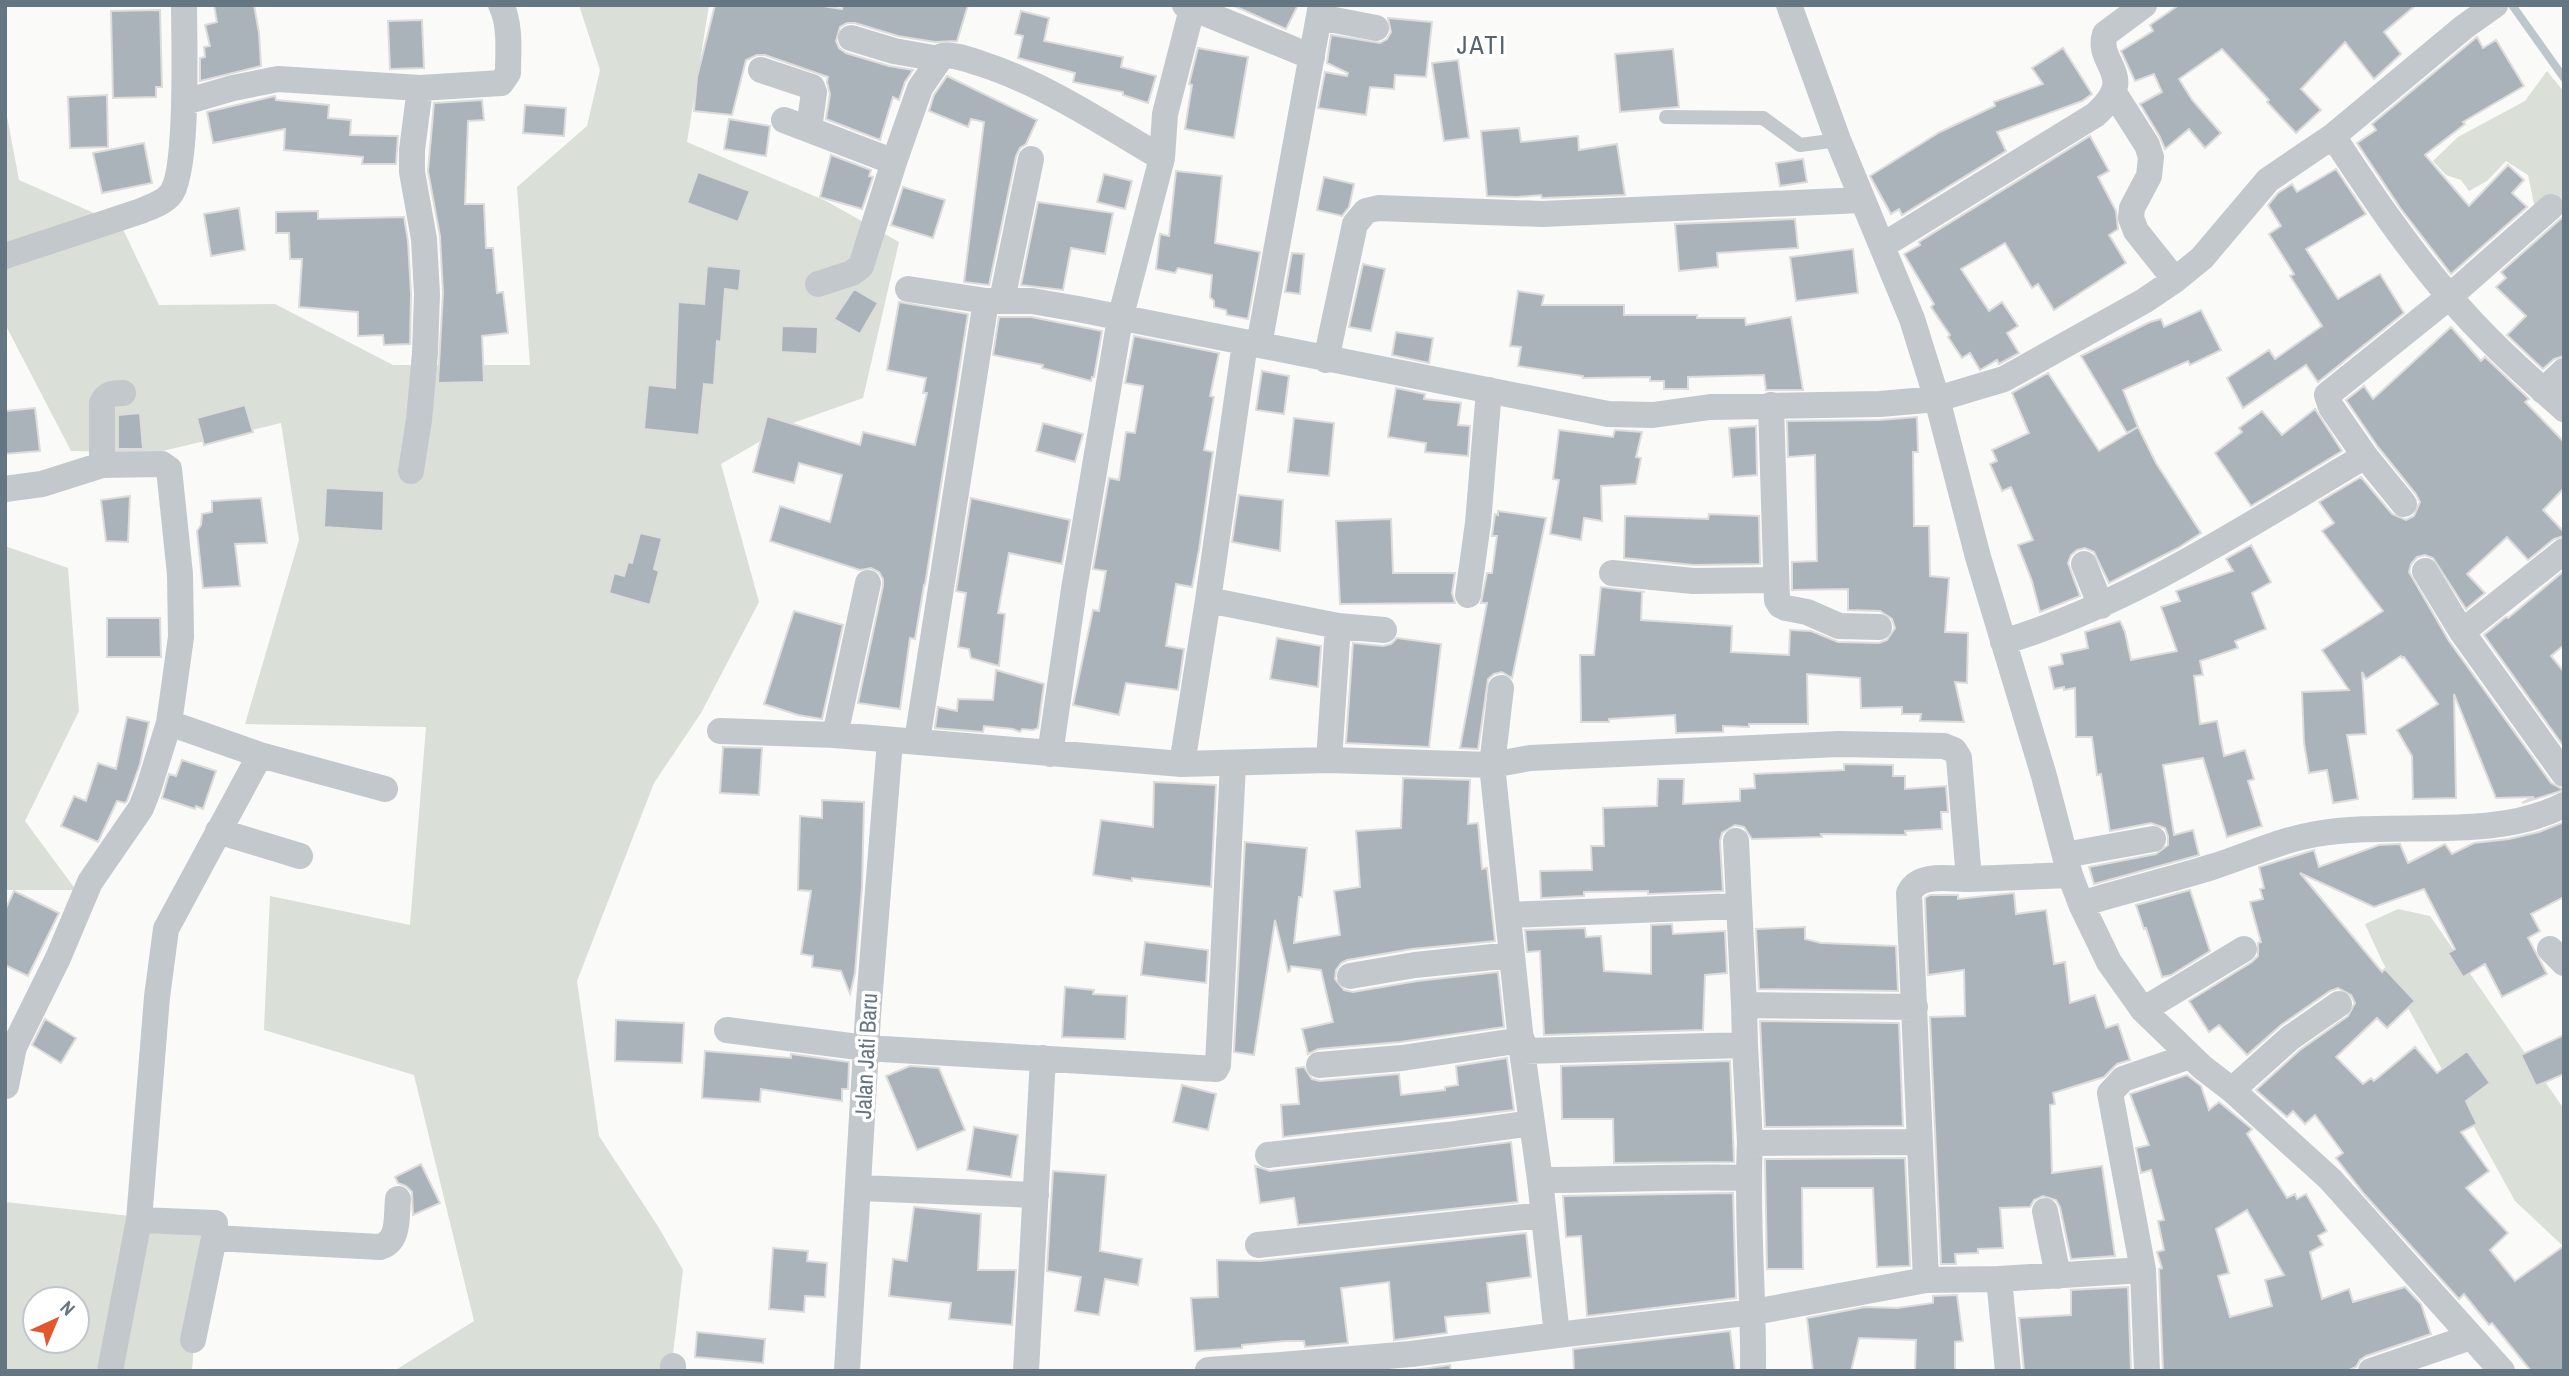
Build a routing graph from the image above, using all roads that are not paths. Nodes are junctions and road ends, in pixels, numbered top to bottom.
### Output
1 (184, 5) edge
2 (501, 5) edge
3 (1789, 5) edge
4 (2144, 5) edge
5 (2495, 5) edge
6 (1188, 7) edge
7 (1320, 11) edge
8 (1376, 28) dead end
9 (851, 38) dead end
10 (1312, 57) junction
11 (939, 59) junction
12 (761, 70) dead end
13 (420, 88) junction
14 (2114, 93) junction
15 (185, 102) junction
16 (1666, 117) dead end
17 (783, 120) dead end
18 (810, 130) junction
19 (2333, 136) junction
20 (1838, 140) junction
21 (1162, 158) junction
22 (1031, 159) dead end
23 (894, 162) junction
24 (1862, 200) junction
25 (2551, 207) dead end
26 (1882, 246) junction
27 (5, 256) edge
28 (2175, 280) junction
29 (818, 284) dead end
30 (908, 289) dead end
31 (2449, 296) junction
32 (994, 300) junction
33 (1120, 319) junction
34 (1252, 344) junction
35 (1326, 360) junction
36 (2564, 371) edge
37 (1489, 390) junction
38 (2543, 391) junction
39 (123, 393) dead end
40 (1937, 399) junction
41 (1771, 405) junction
42 (2564, 409) edge
43 (2365, 456) junction
44 (102, 465) junction
45 (411, 471) dead end
46 (5, 489) edge
47 (2403, 504) dead end
48 (2564, 551) edge
49 (2084, 564) dead end
50 (2425, 571) dead end
51 (1612, 573) dead end
52 (1775, 580) junction
53 (868, 583) dead end
54 (1468, 595) dead end
55 (1208, 600) junction
56 (2101, 606) junction
57 (1338, 626) junction
58 (1879, 627) dead end
59 (1384, 630) dead end
60 (2462, 632) junction
61 (2003, 642) junction
62 (1501, 688) dead end
63 (169, 723) junction
64 (720, 730) dead end
65 (835, 735) junction
66 (890, 741) junction
67 (918, 741) junction
68 (1050, 754) junction
69 (260, 755) junction
70 (1329, 760) junction
71 (1182, 764) junction
72 (1233, 764) junction
73 (1492, 765) junction
74 (2564, 774) edge
75 (385, 789) dead end
76 (2564, 805) edge
77 (218, 831) junction
78 (2152, 839) dead end
79 (1736, 841) dead end
80 (300, 856) dead end
81 (2068, 865) junction
82 (1969, 879) junction
83 (2081, 904) junction
84 (1739, 906) junction
85 (1508, 915) junction
86 (2244, 949) dead end
87 (1512, 955) junction
88 (1350, 976) dead end
89 (2339, 1004) dead end
90 (1744, 1005) junction
91 (1915, 1007) junction
92 (2143, 1010) junction
93 (727, 1030) dead end
94 (1522, 1045) junction
95 (1745, 1045) junction
96 (866, 1048) junction
97 (2190, 1056) junction
98 (1043, 1058) junction
99 (1319, 1065) dead end
100 (6, 1086) edge
101 (2232, 1090) junction
102 (1532, 1123) junction
103 (1920, 1142) junction
104 (1751, 1143) junction
105 (1268, 1155) dead end
106 (1748, 1178) junction
107 (1540, 1180) junction
108 (859, 1188) junction
109 (1035, 1195) junction
110 (398, 1199) dead end
111 (2045, 1211) dead end
112 (1543, 1215) junction
113 (139, 1220) junction
114 (214, 1238) junction
115 (1258, 1245) dead end
116 (2143, 1269) junction
117 (2058, 1276) junction
118 (1999, 1279) junction
119 (1926, 1280) junction
120 (1754, 1312) junction
121 (1557, 1335) junction
122 (2472, 1337) junction
123 (193, 1340) dead end
124 (1281, 1368) edge
125 (1208, 1370) edge
126 (110, 1371) edge
127 (847, 1371) edge
128 (1026, 1371) edge
129 (1753, 1371) edge
130 (2008, 1371) edge
131 (2147, 1371) edge
132 (2371, 1371) edge
133 (2502, 1371) edge

1 - 15 street
2 - 13 street
3 - 20 street
4 - 14 street
5 - 19 street
6 - 10 street
6 - 21 street
7 - 8 street
7 - 10 street
9 - 11 street
10 - 34 street
11 - 21 street
11 - 23 street
12 - 18 street
13 - 15 street
13 - 45 street
14 - 26 street
14 - 28 street
15 - 27 street
16 - 20 lane
17 - 18 street
18 - 23 street
19 - 28 street
19 - 31 street
20 - 24 street
21 - 33 street
22 - 32 street
23 - 29 street
24 - 26 street
24 - 35 street
25 - 31 street
26 - 40 street
28 - 40 street
30 - 32 street
31 - 38 street
31 - 43 street
32 - 33 street
32 - 67 street
33 - 34 street
33 - 68 street
34 - 35 street
34 - 55 street
35 - 37 street
36 - 38 street
37 - 41 street
37 - 54 street
38 - 42 street
39 - 44 street
40 - 41 street
40 - 61 street
41 - 52 street
43 - 47 street
43 - 56 street
44 - 46 street
44 - 63 street
48 - 60 street
49 - 56 street
50 - 60 street
51 - 52 street
52 - 58 street
53 - 65 street
55 - 57 street
55 - 71 street
56 - 61 street
57 - 59 street
57 - 70 street
60 - 74 street
61 - 81 street
62 - 73 street
63 - 69 street
63 - 100 street
64 - 65 street
65 - 66 street
66 - 67 street
66 - 96 street, Jalan Jati Baru
67 - 68 street
68 - 71 street
69 - 75 street
69 - 77 street
70 - 72 street
70 - 73 street
71 - 72 street
72 - 98 street
73 - 82 street
73 - 85 street
76 - 83 street
77 - 80 street
77 - 113 street
78 - 81 street
79 - 84 street
81 - 82 street
81 - 83 street
82 - 91 street
83 - 92 street
84 - 85 street
84 - 90 street
85 - 87 street
86 - 92 street
87 - 88 street
87 - 94 street
89 - 101 street
90 - 91 street
90 - 95 street
91 - 103 street
92 - 97 street
93 - 96 street
94 - 95 street
94 - 99 street
94 - 102 street
95 - 104 street
96 - 98 street
96 - 108 street, Jalan Jati Baru
97 - 101 street
97 - 116 street
98 - 109 street
101 - 122 street
102 - 105 street
102 - 107 street
103 - 104 street
103 - 119 street
104 - 106 street
106 - 107 street
106 - 120 street
107 - 112 street
108 - 109 street
108 - 127 street, Jalan Jati Baru
109 - 128 street
110 - 114 street
111 - 117 street
112 - 115 street
112 - 121 street
113 - 114 street
113 - 126 street
114 - 123 street
116 - 117 street
116 - 131 street
117 - 118 street
118 - 119 street
118 - 130 street
119 - 120 street
120 - 121 street
120 - 129 street
121 - 124 street
122 - 132 street
122 - 133 street
124 - 125 street

